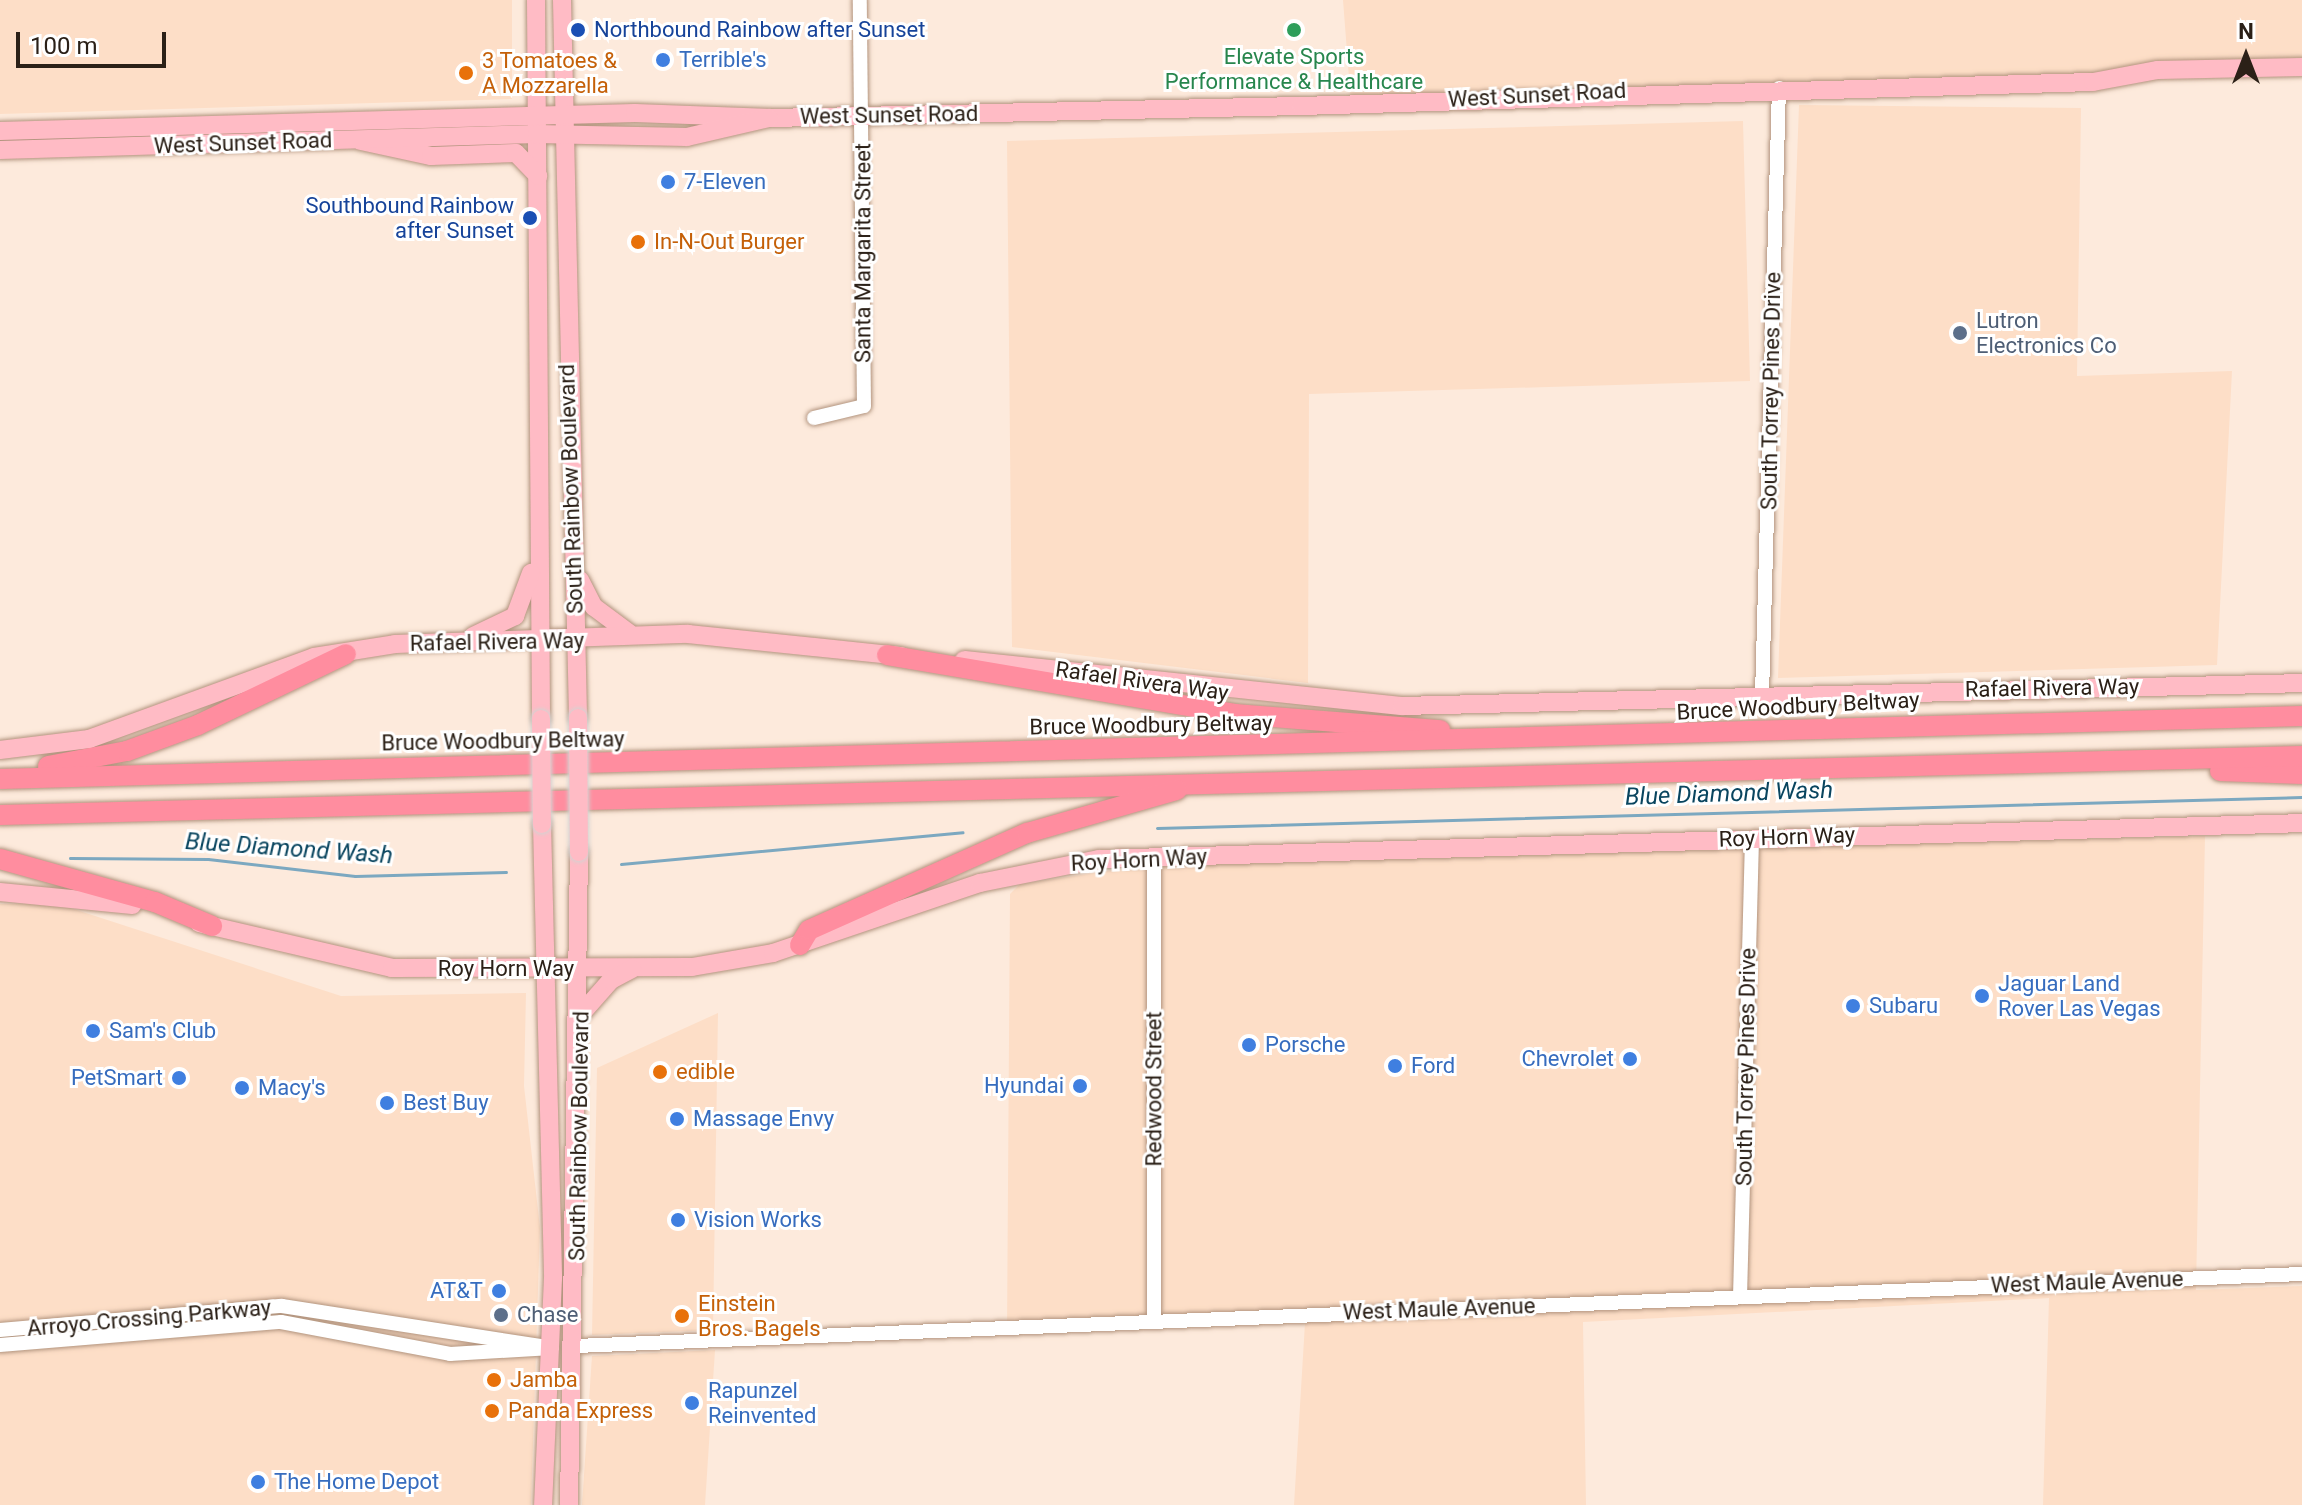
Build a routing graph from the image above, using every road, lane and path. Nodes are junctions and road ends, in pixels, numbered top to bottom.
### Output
1 (536, 0) edge
2 (562, 0) edge
3 (860, 0) edge
4 (2302, 67) edge
5 (1779, 88) junction
6 (565, 115) junction
7 (863, 115) junction
8 (771, 118) junction
9 (537, 124) junction
10 (173, 126) junction
11 (355, 130) junction
12 (0, 131) edge
13 (564, 139) junction
14 (173, 145) junction
15 (0, 150) edge
16 (539, 178) junction
17 (814, 418) dead end
18 (540, 459) junction
19 (576, 562) junction
20 (629, 633) junction
21 (577, 639) junction
22 (540, 640) junction
23 (447, 643) junction
24 (346, 654) junction
25 (887, 655) junction
26 (2302, 683) edge
27 (1762, 695) junction
28 (2302, 713) edge
29 (1483, 741) junction
30 (0, 750) edge
31 (2302, 756) edge
32 (2050, 761) junction
33 (0, 770) edge
34 (2302, 774) edge
35 (0, 779) edge
36 (1196, 783) junction
37 (0, 815) edge
38 (2302, 823) edge
39 (1752, 838) junction
40 (1154, 858) junction
41 (0, 859) edge
42 (0, 892) edge
43 (212, 926) junction
44 (800, 945) junction
45 (544, 968) junction
46 (580, 968) junction
47 (634, 968) junction
48 (581, 1014) junction
49 (2302, 1274) edge
50 (553, 1278) junction
51 (1740, 1297) junction
52 (1154, 1321) junction
53 (0, 1330) edge
54 (0, 1345) edge
55 (576, 1346) junction
56 (552, 1348) junction
57 (573, 1406) junction
58 (543, 1505) edge
59 (569, 1505) edge

1 - 9 main road, South Rainbow Boulevard
2 - 6 main road, South Rainbow Boulevard
3 - 7 street, Santa Margarita Street
4 - 5 main road, West Sunset Road
5 - 7 main road, West Sunset Road
5 - 27 street, South Torrey Pines Drive
6 - 8 main road, West Sunset Road
6 - 9 main road, West Sunset Road
6 - 13 main road, South Rainbow Boulevard
7 - 8 main road, West Sunset Road
7 - 17 street, Santa Margarita Street
8 - 13 main road, West Sunset Road
9 - 11 main road, West Sunset Road
9 - 13 main road, West Sunset Road
9 - 16 main road, South Rainbow Boulevard
10 - 11 main road, West Sunset Road
10 - 12 main road, West Sunset Road
10 - 14 main road
11 - 14 main road, West Sunset Road
11 - 16 main road
13 - 19 main road, South Rainbow Boulevard
14 - 15 main road, West Sunset Road
16 - 18 main road, South Rainbow Boulevard
18 - 22 main road, South Rainbow Boulevard
18 - 23 main road
19 - 20 main road
19 - 21 main road, South Rainbow Boulevard
20 - 21 main road, Rafael Rivera Way
20 - 25 main road, Rafael Rivera Way
21 - 22 main road, Rafael Rivera Way
21 - 46 main road, South Rainbow Boulevard, bridge
22 - 23 main road, Rafael Rivera Way
22 - 45 main road, South Rainbow Boulevard, bridge
23 - 24 main road, Rafael Rivera Way
24 - 30 main road, Rafael Rivera Way
24 - 33 highway
25 - 27 main road, Rafael Rivera Way
25 - 29 highway
26 - 27 main road, Rafael Rivera Way
28 - 29 highway, Bruce Woodbury Beltway
29 - 35 highway, Bruce Woodbury Beltway
31 - 32 highway
32 - 34 highway
32 - 36 highway
36 - 37 highway
36 - 44 highway
38 - 39 main road, Roy Horn Way
39 - 40 main road, Roy Horn Way
39 - 51 street, South Torrey Pines Drive
40 - 44 main road, Roy Horn Way
40 - 52 street, Redwood Street
41 - 43 highway
42 - 43 main road, Roy Horn Way
43 - 45 main road, Roy Horn Way
44 - 47 main road, Roy Horn Way
45 - 46 main road, Roy Horn Way
45 - 50 main road, South Rainbow Boulevard
46 - 47 main road, Roy Horn Way
46 - 48 main road, South Rainbow Boulevard
47 - 48 main road
48 - 55 main road, South Rainbow Boulevard
49 - 51 street, West Maule Avenue
50 - 55 main road
50 - 56 main road, South Rainbow Boulevard
51 - 52 street, West Maule Avenue
52 - 55 street, West Maule Avenue
53 - 56 street, Arroyo Crossing Parkway
54 - 56 street, Arroyo Crossing Parkway
55 - 57 main road, South Rainbow Boulevard
56 - 57 main road
56 - 58 main road, South Rainbow Boulevard
57 - 59 main road, South Rainbow Boulevard

